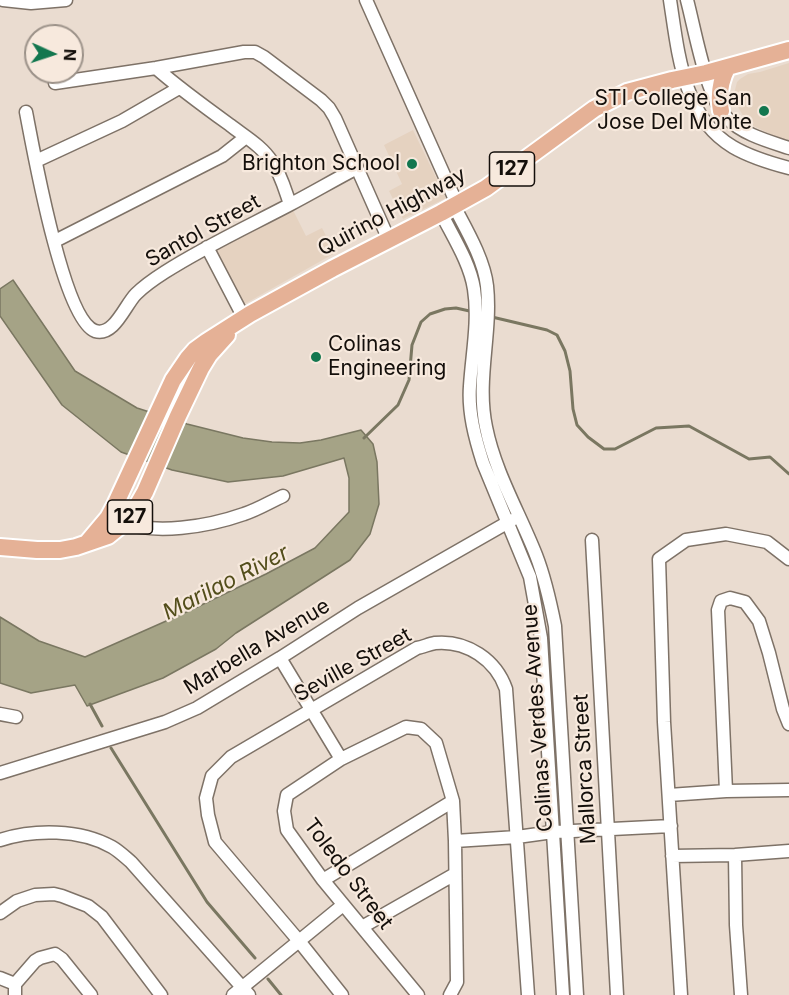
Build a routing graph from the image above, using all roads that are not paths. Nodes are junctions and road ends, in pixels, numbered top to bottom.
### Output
1 (3, 0) edge
2 (66, 0) edge
3 (366, 0) edge
4 (670, 0) edge
5 (687, 0) edge
6 (789, 50) edge
7 (156, 68) junction
8 (727, 68) junction
9 (706, 73) junction
10 (684, 77) junction
11 (84, 79) edge
12 (179, 88) junction
13 (721, 111) junction
14 (26, 112) dead end
15 (246, 137) junction
16 (789, 148) edge
17 (36, 161) junction
18 (357, 168) junction
19 (789, 168) edge
20 (290, 204) junction
21 (451, 208) junction
22 (389, 240) junction
23 (55, 241) junction
24 (207, 247) junction
25 (244, 318) junction
26 (283, 496) dead end
27 (108, 518) junction
28 (513, 519) junction
29 (124, 524) junction
30 (592, 540) dead end
31 (87, 543) junction
32 (0, 547) edge
33 (789, 560) edge
34 (280, 658) junction
35 (311, 709) junction
36 (0, 714) edge
37 (16, 717) dead end
38 (789, 724) edge
39 (341, 759) junction
40 (0, 773) edge
41 (726, 790) junction
42 (789, 790) edge
43 (669, 795) junction
44 (453, 801) junction
45 (670, 826) junction
46 (608, 830) junction
47 (567, 831) junction
48 (553, 832) junction
49 (517, 837) junction
50 (0, 840) edge
51 (455, 841) junction
52 (789, 851) edge
53 (735, 855) junction
54 (672, 856) junction
55 (454, 874) junction
56 (323, 880) junction
57 (344, 905) junction
58 (0, 913) edge
59 (362, 927) junction
60 (299, 941) junction
61 (0, 978) edge
62 (15, 989) edge
63 (241, 992) edge
64 (91, 995) edge
65 (160, 995) edge
66 (342, 995) edge
67 (418, 995) edge
68 (450, 995) edge
69 (528, 995) edge
70 (562, 995) edge
71 (577, 995) edge
72 (617, 995) edge
73 (681, 995) edge
74 (741, 995) edge

1 - 2 street
3 - 21 street, Colinas Verdes Avenue
4 - 10 street
5 - 9 street
6 - 8 main road, Quirino Highway / 127
7 - 11 street
7 - 12 street
7 - 18 street
8 - 9 main road, Quirino Highway / 127
8 - 13 main road
9 - 10 main road, Quirino Highway / 127
9 - 13 street
10 - 19 street
10 - 21 main road, Quirino Highway / 127
12 - 15 street
12 - 17 street
13 - 16 street
14 - 17 street, Santol Street
15 - 20 street
15 - 23 street
17 - 23 street, Santol Street
18 - 20 street, Santol Street
18 - 22 street
20 - 24 street, Santol Street
21 - 22 main road, Quirino Highway / 127
21 - 28 street, Colinas Verdes Avenue
22 - 25 main road, Quirino Highway / 127
23 - 24 street, Santol Street
24 - 25 street
25 - 27 main road, Quirino Highway / 127
25 - 29 main road, Quirino Highway / 127
26 - 29 street
27 - 29 street
27 - 31 main road, Quirino Highway / 127
28 - 34 street, Marbella Avenue
28 - 47 street, Colinas Verdes Avenue
28 - 48 street, Colinas Verdes Avenue
29 - 31 main road, Quirino Highway / 127
30 - 46 street, Mallorca Street
31 - 32 main road, Quirino Highway / 127
33 - 43 street
34 - 35 street
34 - 40 street, Marbella Avenue
35 - 39 street
35 - 49 street, Seville Street
35 - 60 street, Seville Street
36 - 37 street
38 - 41 street
39 - 44 street, Toledo Street
39 - 56 street, Toledo Street
41 - 42 street
41 - 43 street
43 - 45 street
44 - 51 street, Toledo Street
44 - 56 street
45 - 46 street
45 - 54 street
46 - 47 street
46 - 72 street, Mallorca Street
47 - 48 street
47 - 71 street, Colinas Verdes Avenue
48 - 49 street
48 - 70 street, Colinas Verdes Avenue
49 - 51 street
49 - 69 street, Seville Street
50 - 63 street
51 - 55 street, Toledo Street
52 - 53 street
53 - 54 street
53 - 74 street
54 - 73 street
55 - 59 street
55 - 68 street, Toledo Street
56 - 57 street, Toledo Street
57 - 59 street, Toledo Street
57 - 60 street
58 - 65 street
59 - 67 street, Toledo Street
60 - 63 street
60 - 66 street, Seville Street
61 - 62 street
62 - 64 street

